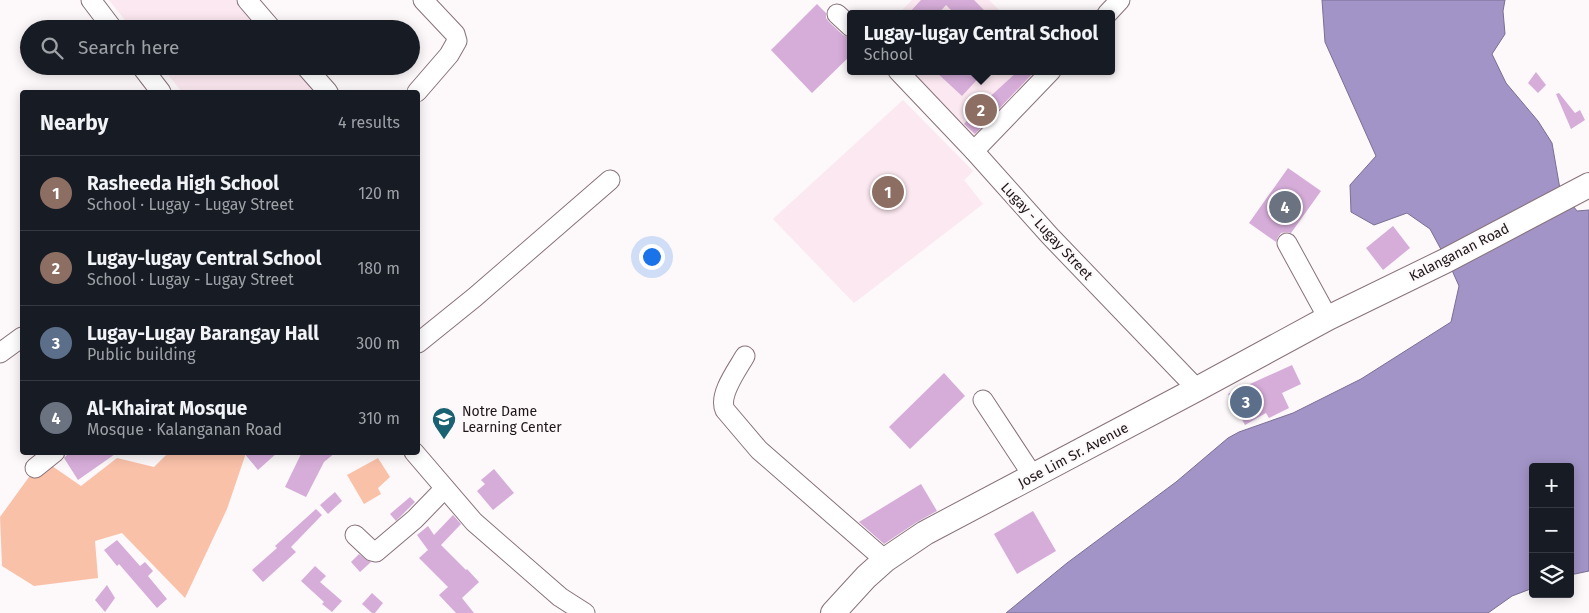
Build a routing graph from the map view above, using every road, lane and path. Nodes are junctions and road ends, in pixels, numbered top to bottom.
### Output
1 (91, 0) edge
2 (247, 0) edge
3 (423, 0) edge
4 (837, 14) dead end
5 (106, 20) edge
6 (264, 20) edge
7 (847, 23) edge
8 (148, 75) edge
9 (313, 75) edge
10 (902, 75) edge
11 (1047, 75) edge
12 (159, 90) edge
13 (326, 90) edge
14 (419, 90) edge
15 (974, 151) junction
16 (610, 180) dead end
17 (1589, 185) edge
18 (1287, 243) dead end
19 (1328, 318) junction
20 (20, 339) edge
21 (420, 342) edge
22 (0, 354) edge
23 (745, 356) dead end
24 (1197, 389) junction
25 (984, 400) dead end
26 (51, 455) edge
27 (416, 455) edge
28 (35, 468) dead end
29 (1033, 476) junction
30 (444, 489) junction
31 (355, 535) dead end
32 (885, 560) junction
33 (585, 613) edge
34 (833, 613) edge

1 - 5 street
2 - 6 street
3 - 14 street
4 - 7 street
8 - 12 street
9 - 13 street
10 - 15 street, Lugay - Lugay Street
11 - 15 street
15 - 24 street, Lugay - Lugay Street
16 - 21 street
17 - 19 main road, Kalanganan Road
18 - 19 street
19 - 24 main road, Jose Lim Sr. Avenue
20 - 22 street
23 - 32 street
24 - 29 main road, Jose Lim Sr. Avenue
25 - 29 street
26 - 28 street
27 - 30 street
29 - 32 main road, Jose Lim Sr. Avenue
30 - 31 street
30 - 33 street
32 - 34 main road, Jose Lim Sr. Avenue

